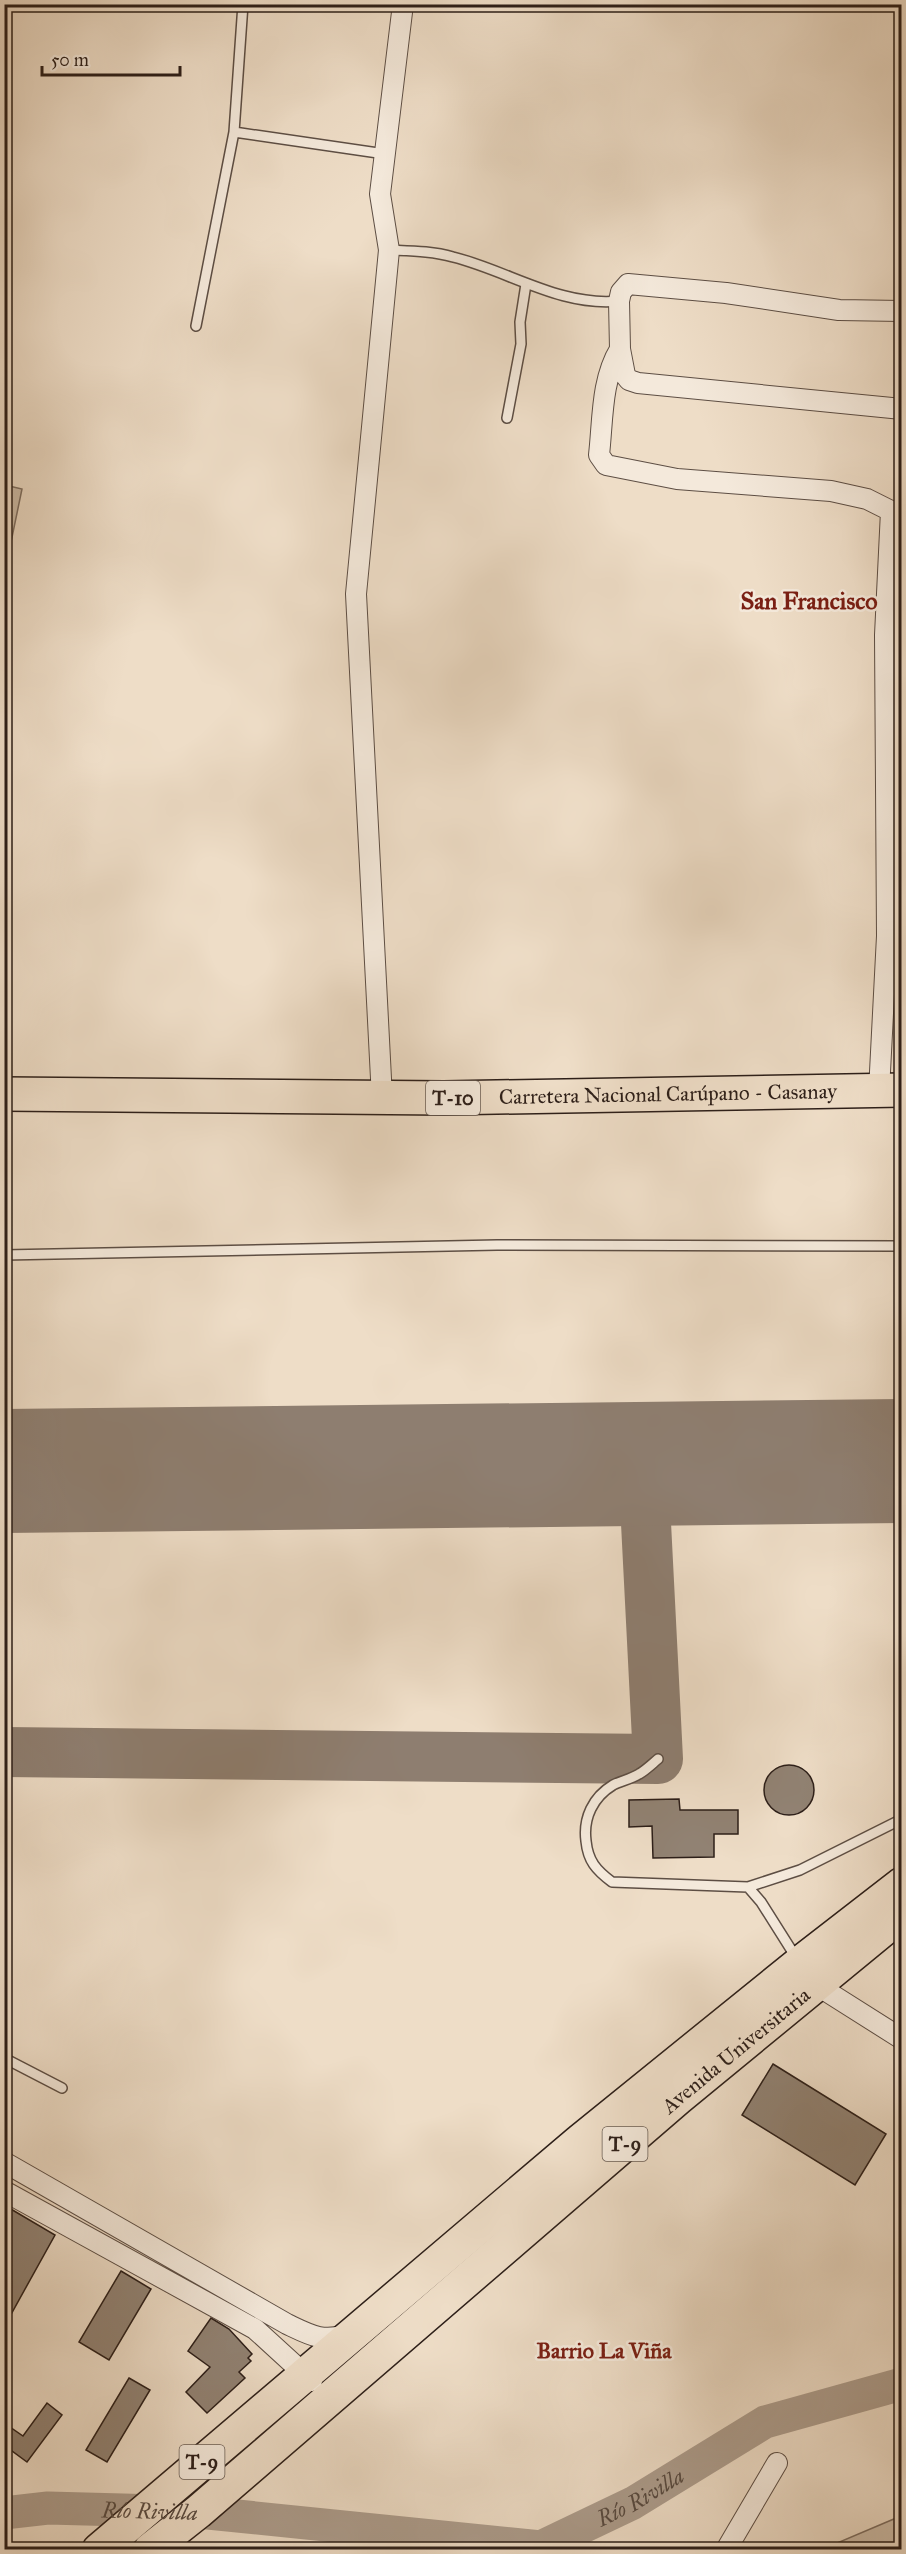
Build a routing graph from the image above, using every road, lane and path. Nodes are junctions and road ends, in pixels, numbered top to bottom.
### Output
1 (243, 4) edge
2 (403, 4) edge
3 (234, 132) junction
4 (385, 154) junction
5 (389, 250) junction
6 (526, 284) junction
7 (619, 301) junction
8 (902, 312) edge
9 (196, 327) dead end
10 (620, 349) junction
11 (902, 409) edge
12 (507, 418) dead end
13 (890, 1090) edge
14 (4, 1094) edge
15 (382, 1098) junction
16 (902, 1246) edge
17 (4, 1255) edge
18 (658, 1759) dead end
19 (902, 1819) edge
20 (902, 1884) edge
21 (748, 1887) junction
22 (902, 1914) edge
23 (807, 1973) junction
24 (902, 2039) edge
25 (4, 2058) edge
26 (62, 2088) dead end
27 (4, 2162) edge
28 (40, 2182) junction
29 (4, 2191) edge
30 (28, 2203) junction
31 (326, 2368) junction
32 (777, 2463) dead end
33 (99, 2550) edge
34 (150, 2550) edge
35 (726, 2550) edge

1 - 3 lane
2 - 4 street
3 - 4 lane
3 - 9 lane
4 - 5 street
5 - 6 lane
5 - 15 street
6 - 7 lane
6 - 12 lane
7 - 8 street
7 - 10 street
10 - 11 street
10 - 13 street
13 - 15 highway, Carretera Nacional Carúpano - Casanay / T-10
14 - 15 highway, Carretera Nacional Carúpano - Casanay / T-10
16 - 17 lane
18 - 21 lane
19 - 21 lane
20 - 23 highway, Avenida Universitaria / T-9
21 - 23 lane
22 - 23 highway, Avenida Universitaria / T-9
23 - 24 street
23 - 31 highway, Avenida Universitaria / T-9
23 - 31 highway, Avenida Universitaria / T-9
25 - 26 lane
27 - 28 street
28 - 30 street
28 - 31 street
29 - 30 street
30 - 31 street
31 - 33 highway, T-9
31 - 34 highway, T-9
32 - 35 street

